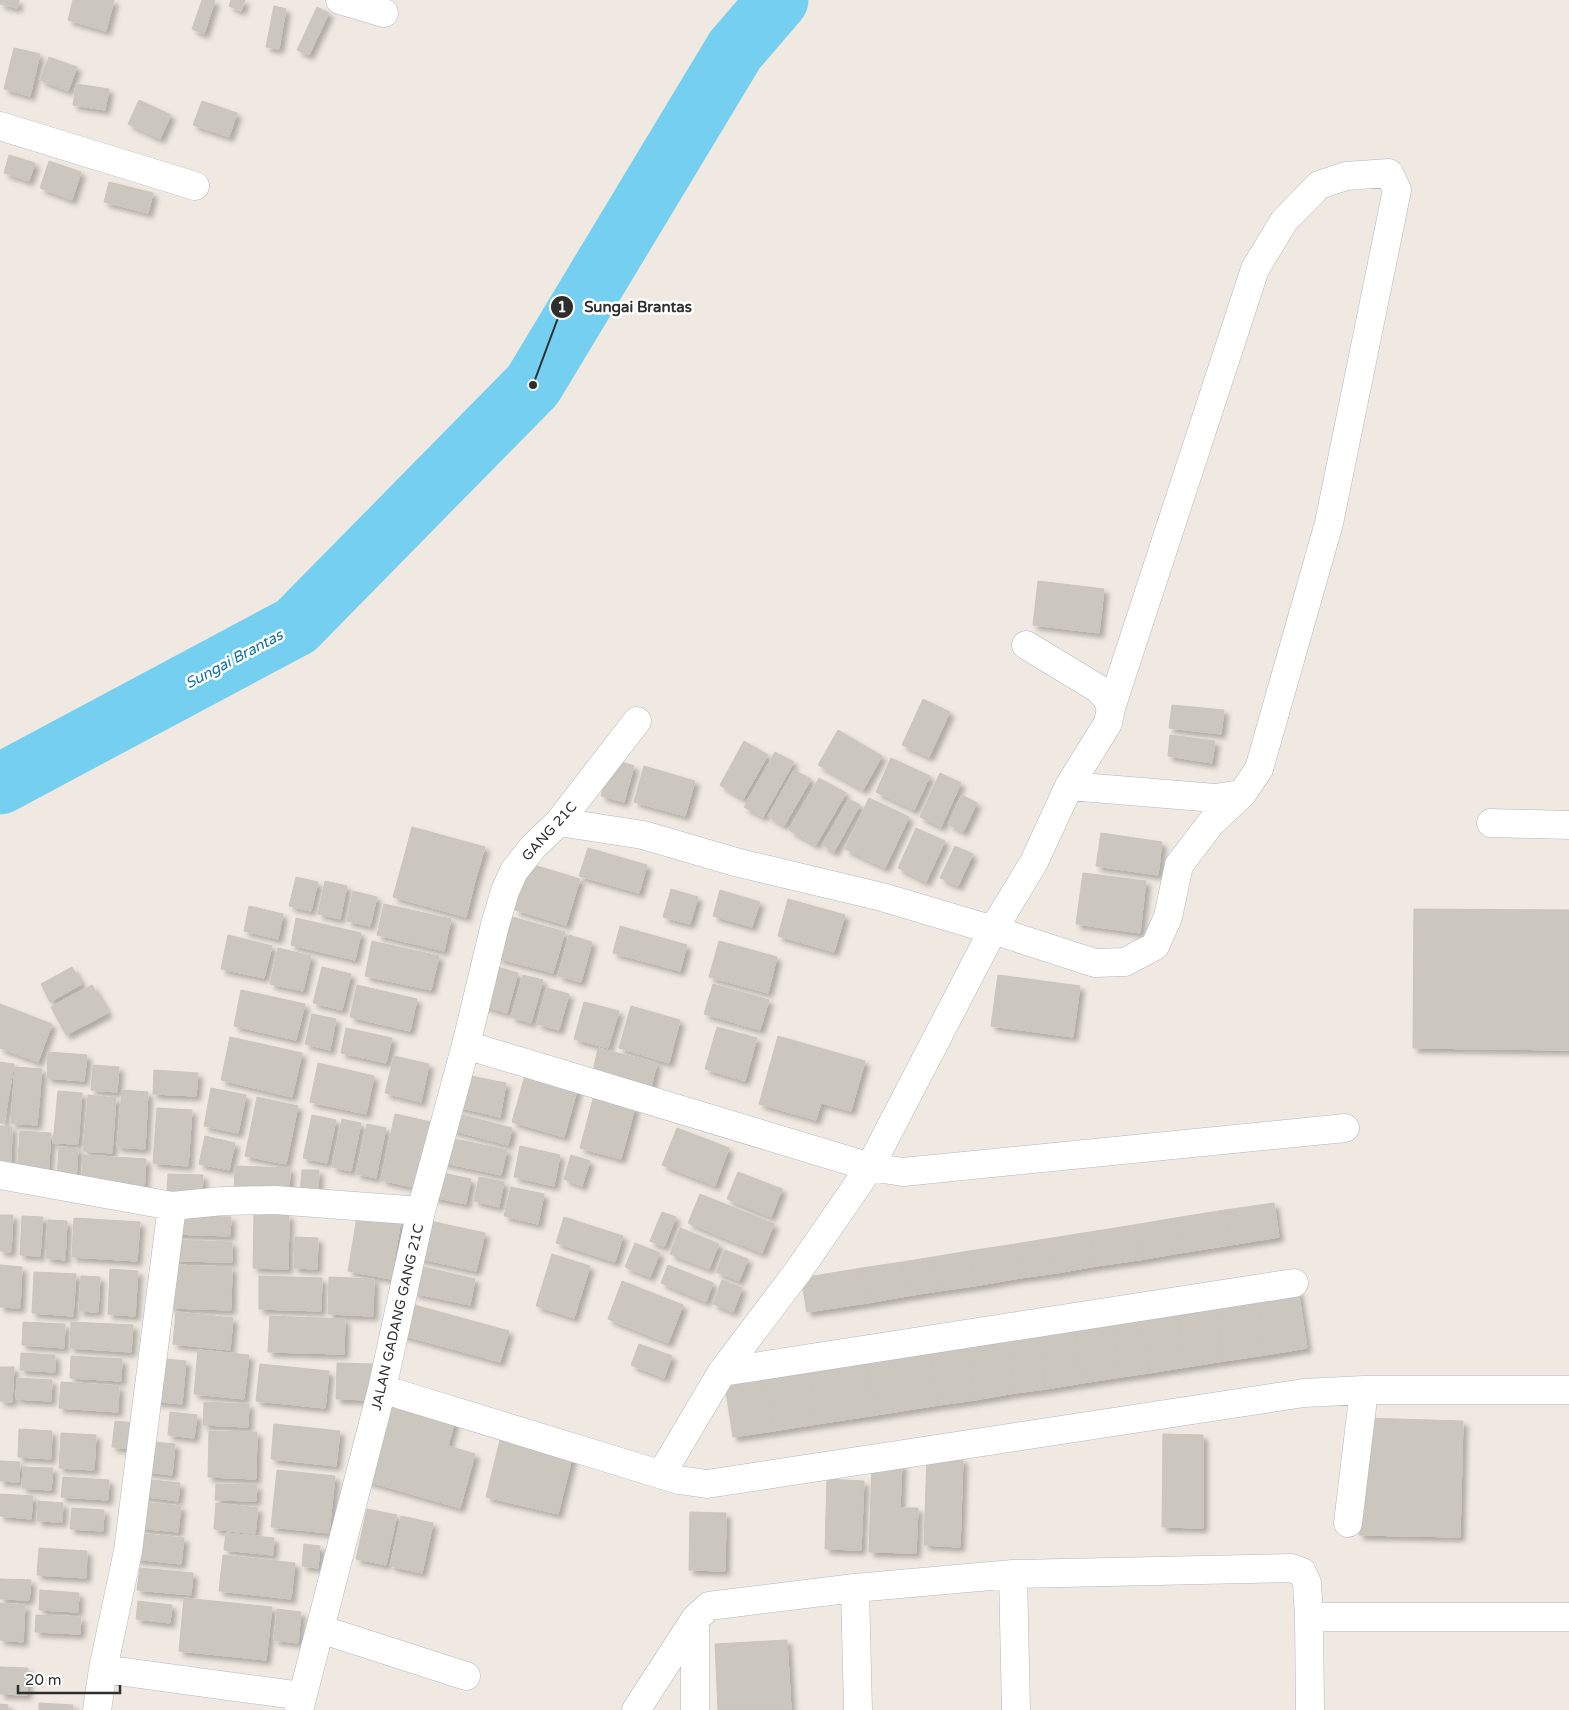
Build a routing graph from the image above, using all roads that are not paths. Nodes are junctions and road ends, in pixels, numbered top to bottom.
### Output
1 (340, 0) edge
2 (384, 13) dead end
3 (0, 126) edge
4 (195, 186) dead end
5 (1026, 645) dead end
6 (1111, 708) junction
7 (636, 721) dead end
8 (1069, 786) junction
9 (1242, 794) junction
10 (559, 822) junction
11 (1491, 823) dead end
12 (1569, 824) edge
13 (495, 925) joint
14 (993, 930) junction
15 (466, 1044) junction
16 (1345, 1128) dead end
17 (870, 1168) junction
18 (0, 1175) edge
19 (172, 1206) junction
20 (421, 1211) junction
21 (1294, 1283) dead end
22 (722, 1372) junction
23 (382, 1389) junction
24 (1364, 1390) junction
25 (1569, 1390) edge
26 (662, 1473) junction
27 (1348, 1524) dead end
28 (1013, 1574) junction
29 (856, 1588) junction
30 (1309, 1617) junction
31 (1569, 1617) edge
32 (695, 1619) junction
33 (320, 1630) junction
34 (103, 1669) junction
35 (466, 1676) dead end
36 (300, 1703) edge
37 (97, 1710) edge
38 (636, 1710) edge
39 (695, 1710) edge
40 (858, 1710) edge
41 (1016, 1710) edge
42 (1310, 1710) edge

1 - 2 street
3 - 4 street
5 - 6 street
6 - 8 street
6 - 9 street
7 - 10 street, GANG 21C
8 - 9 street
8 - 14 street
9 - 14 street
10 - 13 street, GANG 21C
10 - 14 street
11 - 12 street
13 - 15 street, JALAN GADANG GANG 21C
14 - 17 street
15 - 17 street
15 - 20 street, JALAN GADANG GANG 21C
16 - 17 street
17 - 22 street
18 - 19 street
19 - 20 street
19 - 34 street
20 - 23 street, JALAN GADANG GANG 21C
21 - 22 street
22 - 26 street
23 - 26 street
23 - 33 street, JALAN GADANG GANG 21C
24 - 25 street
24 - 26 street
24 - 27 street
28 - 29 street
28 - 30 street
28 - 41 street
29 - 32 street
29 - 40 street
30 - 31 street
30 - 42 street
32 - 38 street
32 - 39 street
33 - 35 street
33 - 36 street, JALAN GADANG GANG 21C
34 - 36 street
34 - 37 street

